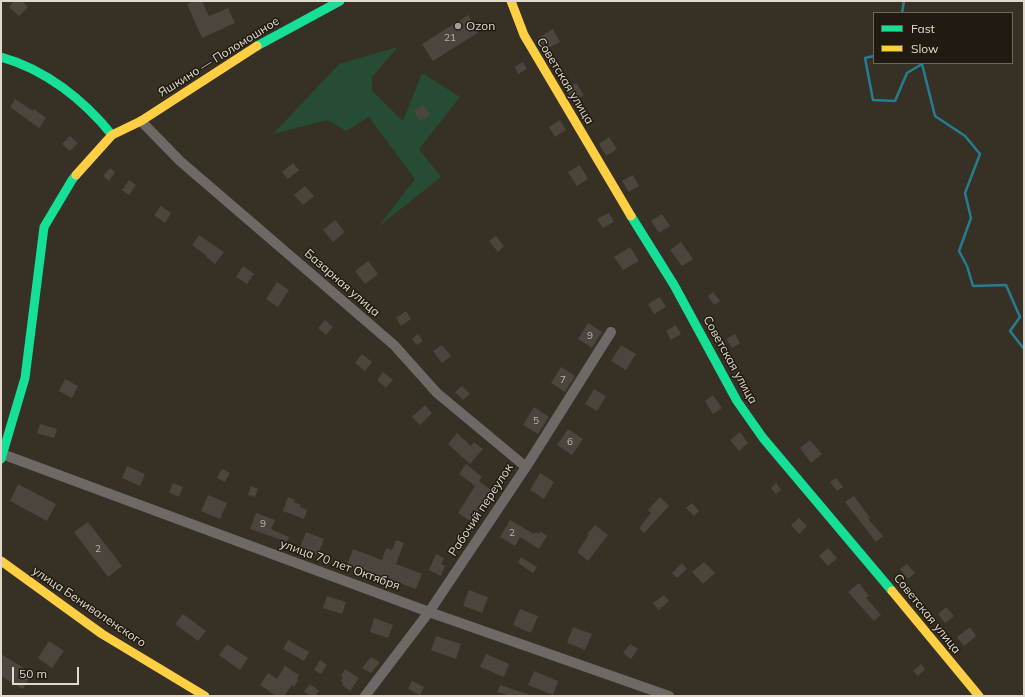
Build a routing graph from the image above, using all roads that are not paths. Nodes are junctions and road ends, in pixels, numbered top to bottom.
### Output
1 (340, 1) edge
2 (511, 1) edge
3 (1, 57) edge
4 (141, 121) junction
5 (112, 135) junction
6 (611, 332) dead end
7 (2, 457) edge
8 (526, 467) junction
9 (1, 561) edge
10 (429, 612) junction
11 (205, 696) edge
12 (366, 696) edge
13 (669, 696) edge
14 (979, 696) edge

1 - 4 street, Яшкино — Поломошное
2 - 14 street, Советская улица
3 - 5 street
4 - 5 street, Яшкино — Поломошное
4 - 8 street, Базарная улица
5 - 7 street
6 - 8 street, Рабочий переулок
7 - 10 street, улица 70 лет Октября
8 - 10 street, Рабочий переулок
9 - 11 street, улица Бениваленского
10 - 12 street, Рабочий переулок
10 - 13 street, улица 70 лет Октября

